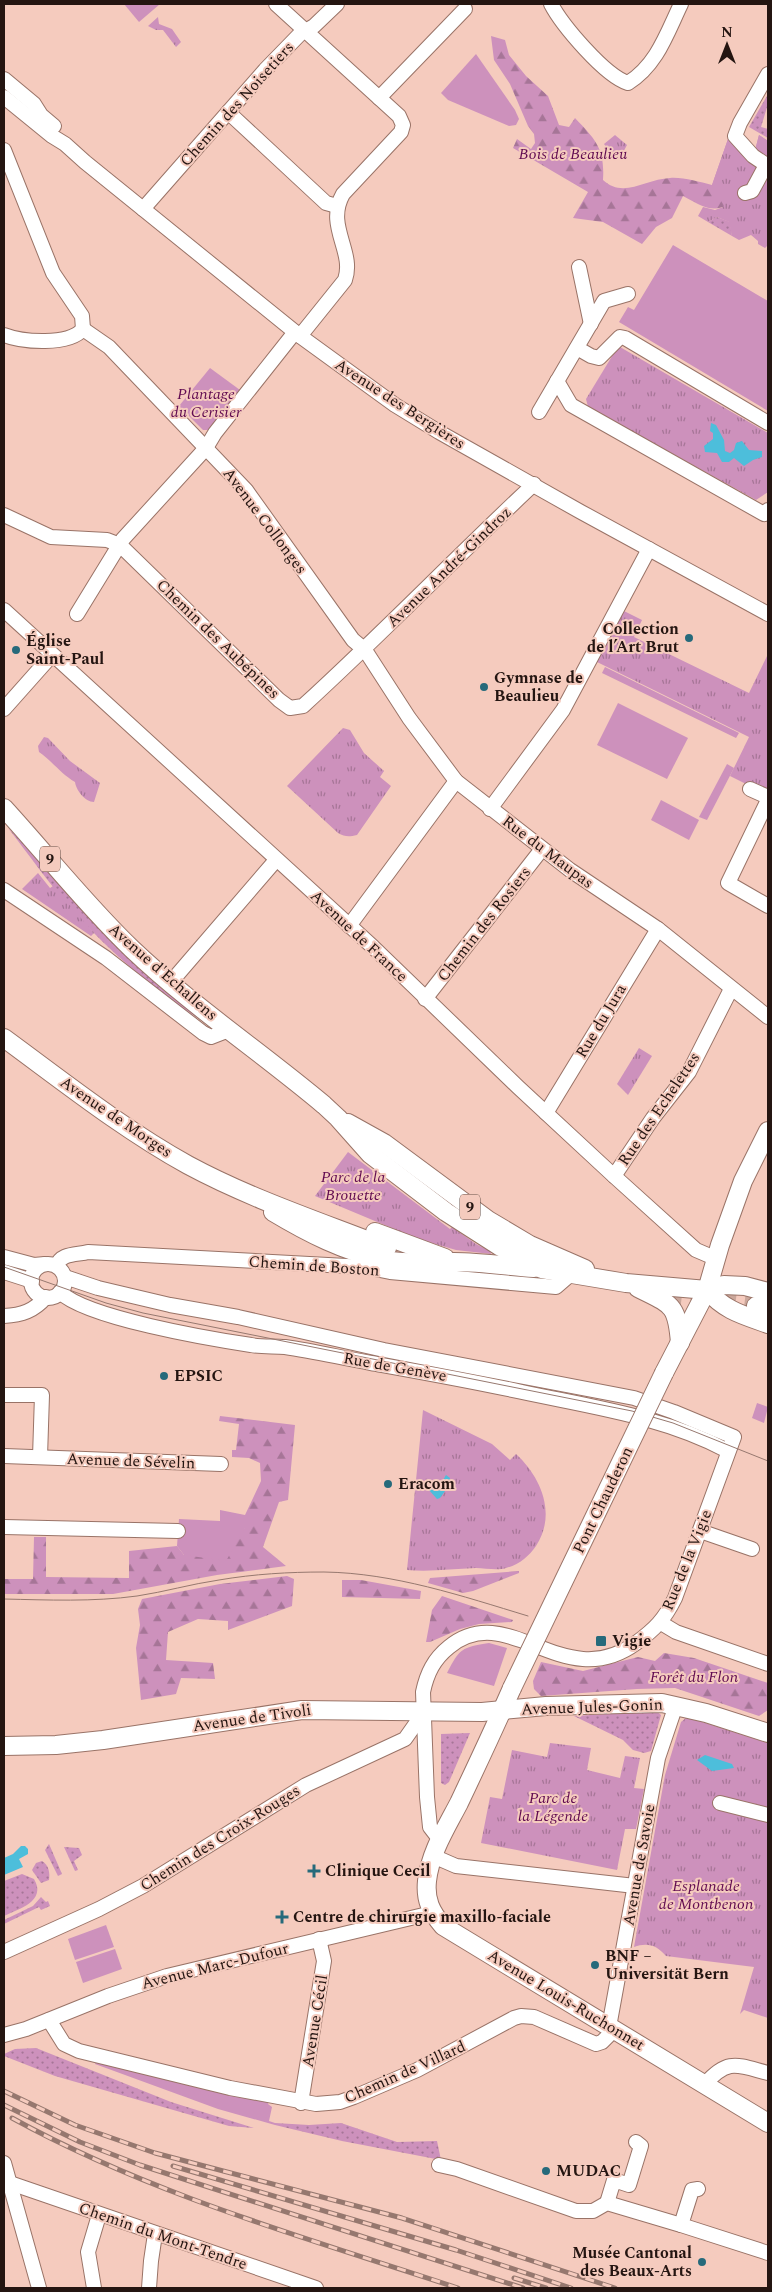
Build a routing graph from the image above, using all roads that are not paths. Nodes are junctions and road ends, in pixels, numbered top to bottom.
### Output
1 (276, 4) edge
2 (337, 4) edge
3 (551, 4) edge
4 (681, 4) edge
5 (465, 9) dead end
6 (306, 30) junction
7 (768, 74) edge
8 (4, 78) edge
9 (4, 90) edge
10 (4, 97) edge
11 (379, 98) junction
12 (228, 112) junction
13 (41, 115) junction
14 (65, 144) junction
15 (4, 150) edge
16 (767, 165) edge
17 (744, 193) dead end
18 (337, 206) junction
19 (143, 209) junction
20 (580, 267) dead end
21 (628, 294) dead end
22 (591, 324) junction
23 (83, 329) junction
24 (297, 334) junction
25 (5, 338) edge
26 (577, 348) junction
27 (558, 381) junction
28 (539, 412) dead end
29 (768, 422) edge
30 (206, 448) junction
31 (534, 484) junction
32 (768, 510) edge
33 (4, 514) edge
34 (120, 545) junction
35 (649, 549) junction
36 (4, 610) edge
37 (77, 614) dead end
38 (768, 614) edge
39 (365, 650) junction
40 (52, 654) junction
41 (4, 709) edge
42 (456, 781) junction
43 (750, 789) dead end
44 (768, 799) edge
45 (4, 808) edge
46 (490, 809) junction
47 (542, 849) junction
48 (276, 860) junction
49 (4, 890) edge
50 (768, 906) edge
51 (349, 926) junction
52 (658, 929) junction
53 (171, 982) junction
54 (731, 989) junction
55 (425, 999) junction
56 (768, 1018) edge
57 (229, 1030) junction
58 (4, 1038) edge
59 (546, 1113) junction
60 (768, 1132) edge
61 (614, 1176) junction
62 (235, 1188) junction
63 (481, 1226) junction
64 (391, 1250) junction
65 (4, 1257) edge
66 (716, 1259) junction
67 (56, 1269) junction
68 (542, 1269) junction
69 (4, 1272) edge
70 (571, 1274) junction
71 (32, 1281) junction
72 (618, 1282) junction
73 (708, 1290) junction
74 (60, 1292) junction
75 (768, 1292) edge
76 (46, 1297) junction
77 (4, 1316) edge
78 (768, 1324) edge
79 (680, 1343) junction
80 (4, 1395) edge
81 (734, 1437) joint
82 (728, 1451) junction
83 (4, 1456) edge
84 (40, 1457) junction
85 (221, 1464) dead end
86 (4, 1527) edge
87 (178, 1531) dead end
88 (700, 1531) junction
89 (752, 1549) dead end
90 (661, 1622) junction
91 (768, 1664) edge
92 (676, 1704) junction
93 (424, 1711) junction
94 (502, 1711) junction
95 (768, 1733) edge
96 (4, 1746) edge
97 (720, 1803) dead end
98 (768, 1815) edge
99 (440, 1840) junction
100 (432, 1856) junction
101 (635, 1886) junction
102 (432, 1913) junction
103 (319, 1939) junction
104 (4, 1952) edge
105 (49, 2020) junction
106 (611, 2028) junction
107 (4, 2035) edge
108 (768, 2073) edge
109 (705, 2084) junction
110 (301, 2103) junction
111 (768, 2123) edge
112 (636, 2142) dead end
113 (4, 2164) edge
114 (439, 2166) dead end
115 (10, 2183) junction
116 (698, 2189) dead end
117 (608, 2203) junction
118 (99, 2215) junction
119 (681, 2225) junction
120 (155, 2234) junction
121 (768, 2253) edge
122 (39, 2288) edge
123 (94, 2288) edge
124 (150, 2288) edge
125 (316, 2288) edge

1 - 6 street
2 - 6 street, Chemin des Noisetiers
3 - 4 street
5 - 11 street
6 - 11 street
6 - 12 street, Chemin des Noisetiers
7 - 16 street
8 - 13 street, Avenue des Bergières
9 - 13 street, Avenue des Bergières
10 - 14 street, Avenue des Bergières
11 - 18 street
12 - 18 street
12 - 19 street, Chemin des Noisetiers
13 - 14 street, Avenue des Bergières
14 - 19 street, Avenue des Bergières
15 - 23 street
16 - 17 street
18 - 24 street
19 - 24 street, Avenue des Bergières
20 - 22 street
21 - 22 street
22 - 26 street
23 - 25 street
23 - 30 street, Avenue Collonges
24 - 30 street
24 - 31 street, Avenue des Bergières
26 - 27 street
26 - 29 street
27 - 28 street
27 - 32 street
30 - 34 street
30 - 39 street, Avenue Collonges
31 - 35 street, Avenue des Bergières
31 - 39 street, Avenue André-Gindroz
33 - 34 street
34 - 37 street
34 - 39 street, Chemin des Aubépines
35 - 38 street, Avenue des Bergières
35 - 46 street
36 - 40 street, Avenue de France
39 - 42 street, Rue du Maupas
40 - 41 street
40 - 48 street, Avenue de France
42 - 46 street, Rue du Maupas
42 - 51 street
43 - 44 street
44 - 50 street
45 - 53 main road, Avenue d'Echallens / 9
46 - 47 street, Rue du Maupas
47 - 52 street, Rue du Maupas
47 - 55 street, Chemin des Rosiers
48 - 51 street, Avenue de France
48 - 53 street
49 - 57 street
51 - 55 street, Avenue de France
52 - 54 street, Rue du Maupas
52 - 59 street, Rue du Jura
53 - 57 main road, Avenue d'Echallens / 9
54 - 56 street, Rue du Maupas
54 - 61 street, Rue des Echelettes
55 - 59 street, Avenue de France
57 - 63 main road, Avenue d'Echallens / 9
58 - 62 main road, Avenue de Morges
59 - 61 street, Avenue de France
60 - 66 main road, Pont Chauderon
61 - 66 street, Avenue de France
62 - 64 main road, Avenue de Morges
62 - 64 main road, Avenue de Morges
63 - 68 main road, Avenue d'Echallens / 9
63 - 72 main road, Avenue d'Echallens / 9
64 - 68 main road, Avenue de Morges
65 - 67 street, Rue de Genève
66 - 73 main road, Pont Chauderon
67 - 70 street, Chemin de Boston
67 - 71 street
67 - 74 street
67 - 81 street, Rue de Genève
68 - 70 main road, Avenue d'Echallens / 9
69 - 71 street
70 - 72 main road, Avenue d'Echallens / 9
71 - 76 street
72 - 73 main road, 9
72 - 79 main road
73 - 75 main road, 9
73 - 78 main road
73 - 79 main road, Pont Chauderon
74 - 76 street
74 - 82 street, Rue de Genève
76 - 77 street
79 - 94 main road, Pont Chauderon, bridge
80 - 84 street
81 - 82 street, Rue de la Vigie
82 - 88 street, Rue de la Vigie
83 - 84 street, Avenue de Sévelin
84 - 85 street, Avenue de Sévelin
86 - 87 street
88 - 89 street
88 - 90 street, Rue de la Vigie
90 - 91 street
90 - 93 street, Rue de la Vigie
92 - 94 main road, Avenue Jules-Gonin
92 - 95 main road, Avenue Jules-Gonin
92 - 101 street, Avenue de Savoie
93 - 94 main road, Avenue de Tivoli
93 - 96 main road, Avenue de Tivoli
93 - 99 street
93 - 104 street, Chemin des Croix-Rouges
94 - 99 main road
97 - 98 street
99 - 100 main road
100 - 101 street
100 - 102 main road
101 - 106 street, Avenue de Savoie
102 - 103 street, Avenue Marc-Dufour
102 - 106 main road, Avenue Louis-Ruchonnet
103 - 105 street, Avenue Marc-Dufour
103 - 110 street, Avenue Cécil
105 - 107 street, Avenue Marc-Dufour
105 - 110 street, Chemin de Villard
106 - 109 main road, Avenue Louis-Ruchonnet
106 - 110 street, Chemin de Villard
108 - 109 street
109 - 111 main road, Avenue Louis-Ruchonnet
112 - 117 street
113 - 115 street
114 - 117 street
115 - 118 street, Chemin du Mont-Tendre
115 - 122 street
116 - 119 street
117 - 119 street
118 - 120 street, Chemin du Mont-Tendre
118 - 123 street
119 - 121 street
120 - 124 street
120 - 125 street, Chemin du Mont-Tendre

